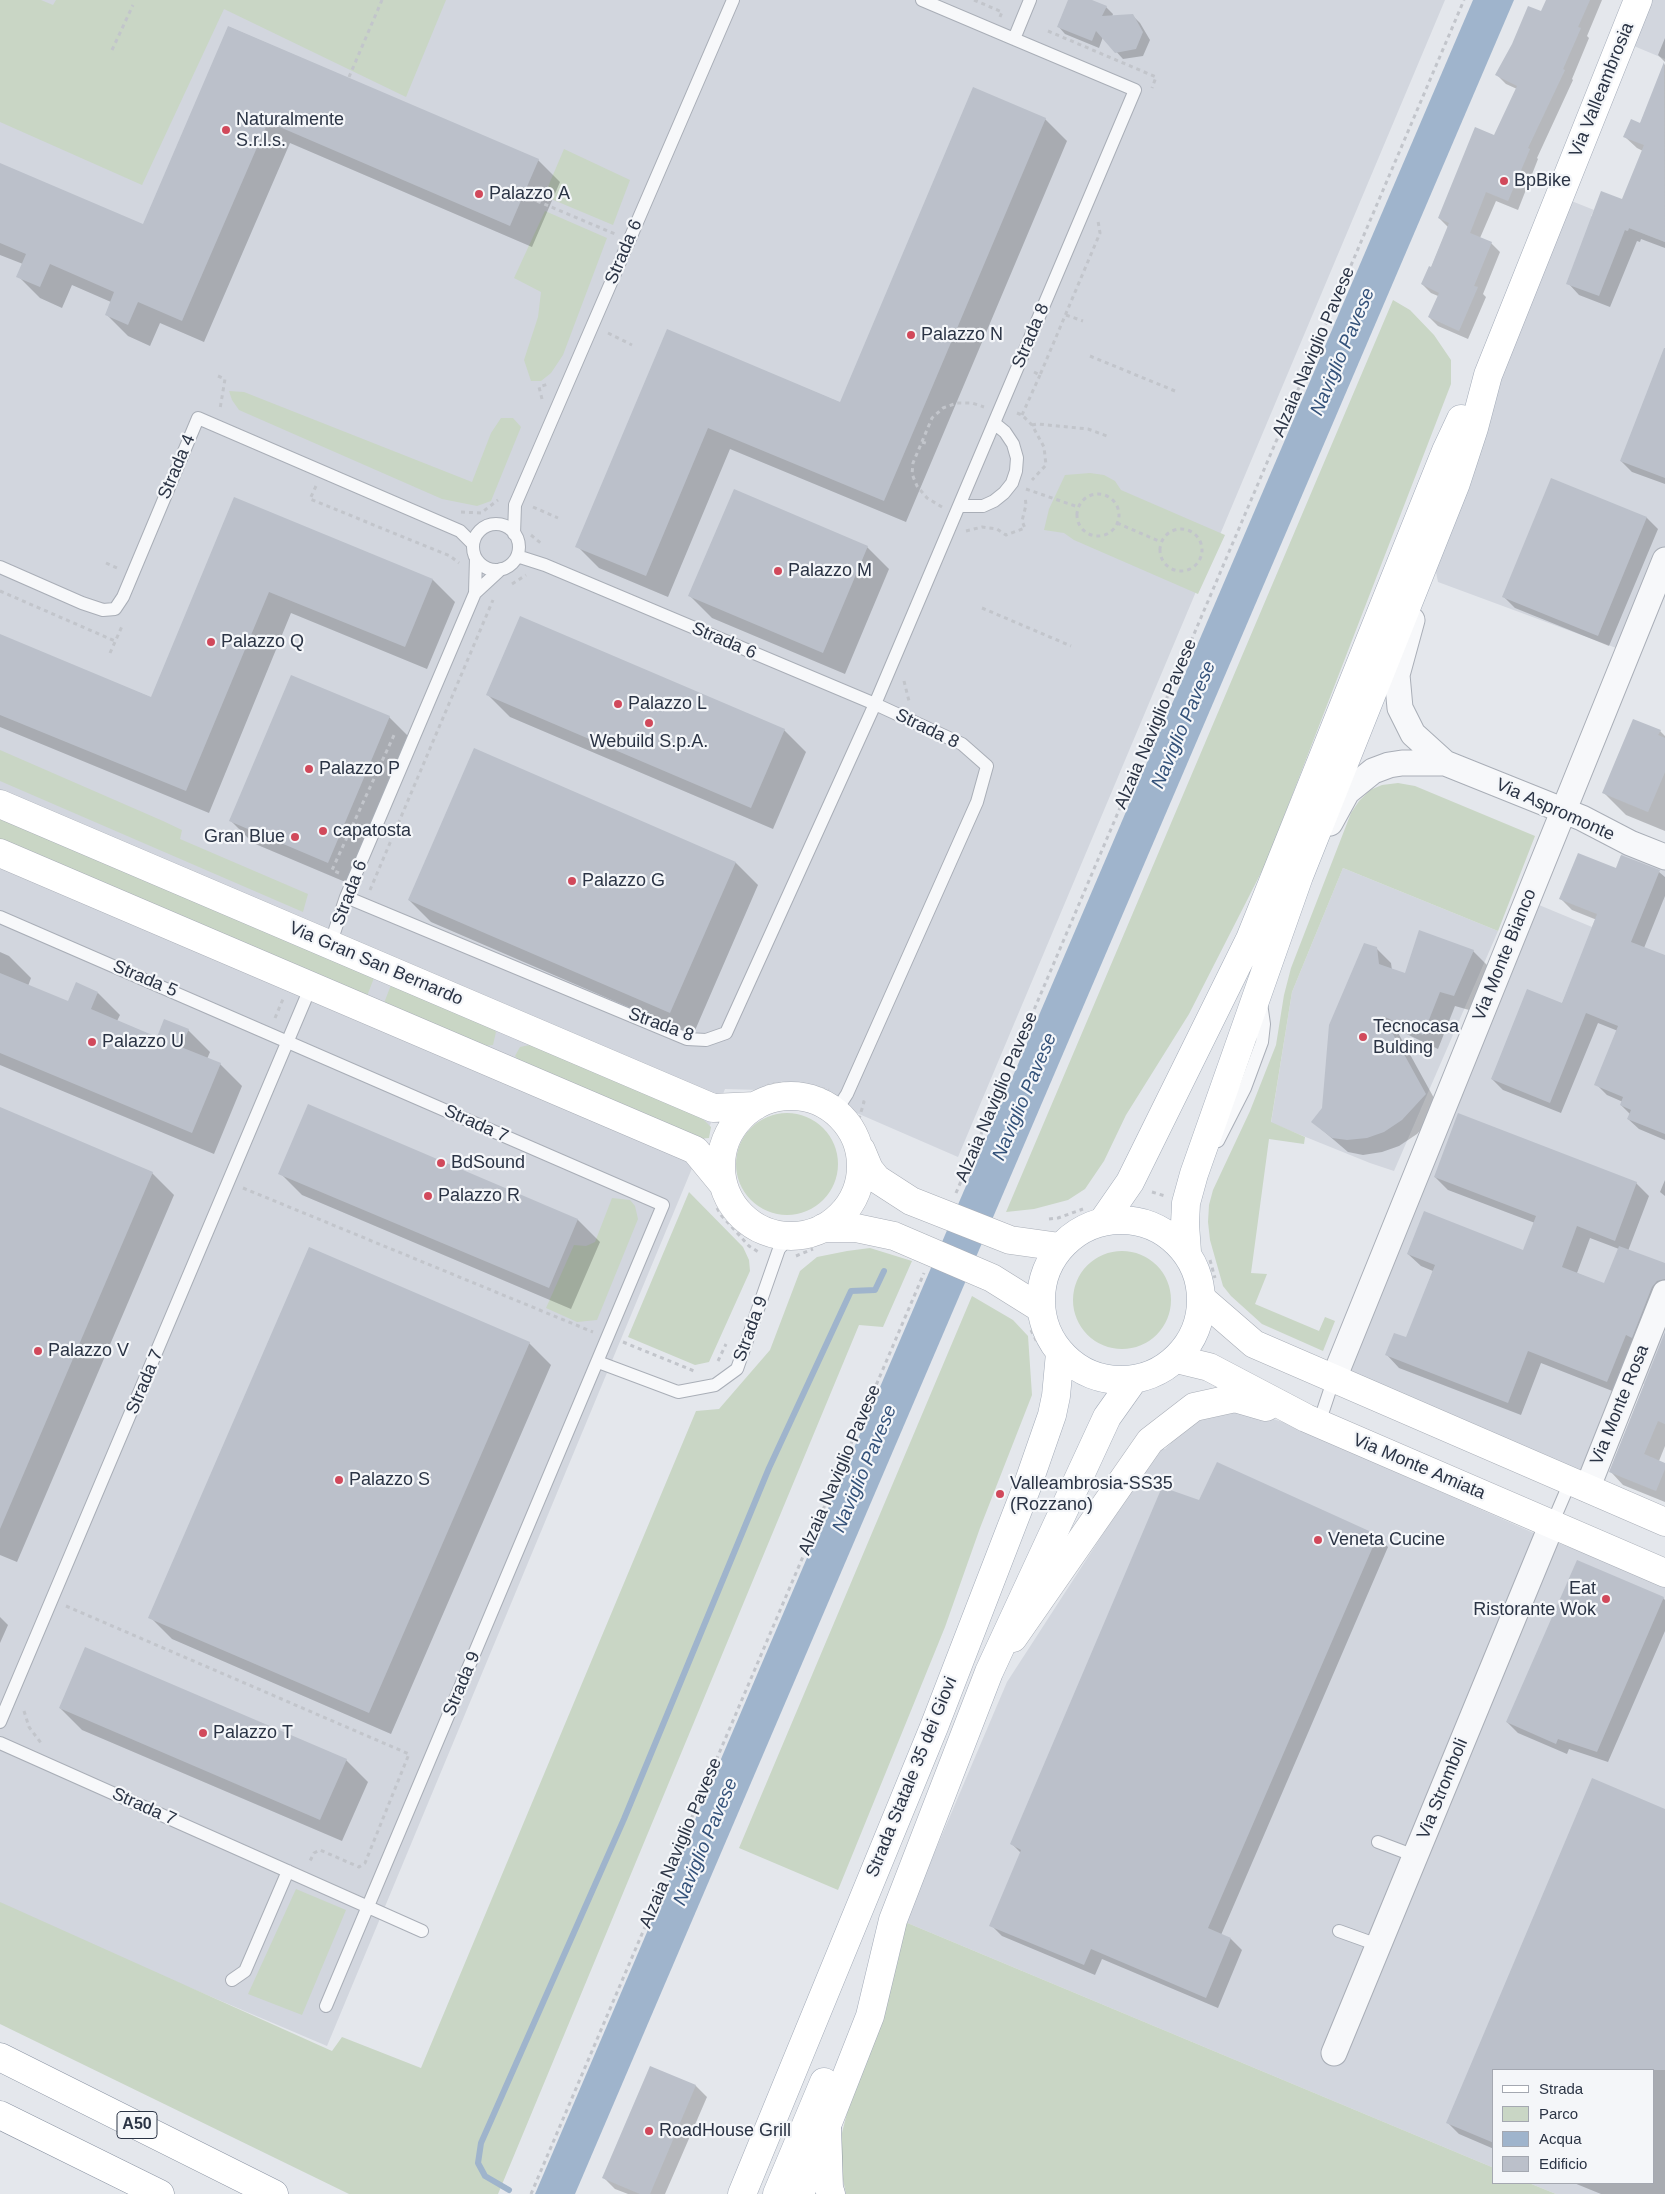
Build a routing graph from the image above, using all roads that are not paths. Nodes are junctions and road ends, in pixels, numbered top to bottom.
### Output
1 (733, 0) edge
2 (922, 0) edge
3 (1030, 0) edge
4 (1638, 0) edge
5 (1014, 38) junction
6 (1488, 374) junction
7 (994, 423) junction
8 (515, 504) junction
9 (959, 506) junction
10 (493, 524) junction
11 (460, 531) junction
12 (479, 531) junction
13 (514, 534) junction
14 (473, 544) junction
15 (1431, 547) junction
16 (517, 556) junction
17 (476, 558) junction
18 (1665, 560) edge
19 (0, 567) edge
20 (501, 569) junction
21 (475, 593) junction
22 (875, 704) junction
23 (1445, 763) junction
24 (0, 804) edge
25 (1563, 812) junction
26 (0, 853) edge
27 (1665, 857) edge
28 (346, 897) junction
29 (0, 916) edge
30 (1283, 922) junction
31 (330, 945) junction
32 (311, 986) junction
33 (289, 1042) junction
34 (755, 1106) junction
35 (836, 1111) junction
36 (859, 1146) junction
37 (723, 1184) junction
38 (663, 1205) joint
39 (1103, 1221) junction
40 (823, 1228) junction
41 (790, 1236) junction
42 (1060, 1247) junction
43 (1187, 1252) junction
44 (1665, 1293) edge
45 (1202, 1300) junction
46 (1035, 1318) junction
47 (1049, 1351) junction
48 (1176, 1359) junction
49 (598, 1362) junction
50 (1334, 1378) junction
51 (1134, 1379) junction
52 (1312, 1421) junction
53 (1578, 1485) junction
54 (1665, 1522) edge
55 (1552, 1524) junction
56 (1665, 1573) edge
57 (989, 1672) junction
58 (0, 1722) edge
59 (0, 1743) edge
60 (1378, 1842) dead end
61 (1415, 1856) junction
62 (288, 1871) junction
63 (368, 1906) junction
64 (893, 1920) junction
65 (422, 1931) dead end
66 (1339, 1931) dead end
67 (1378, 1946) junction
68 (232, 1980) dead end
69 (326, 2006) dead end
70 (1334, 2053) dead end
71 (0, 2056) edge
72 (0, 2115) edge
73 (827, 2125) junction
74 (160, 2194) edge
75 (274, 2194) edge
76 (742, 2194) edge
77 (778, 2194) edge
78 (800, 2194) edge
79 (831, 2194) edge

1 - 8 lane, Strada 6
2 - 5 lane
3 - 5 lane
4 - 6 main road, Via Valleambrosia
5 - 7 lane, Strada 8
6 - 15 main road
6 - 39 main road
7 - 9 lane, Strada 8
7 - 9 lane
8 - 10 lane, Strada 6
8 - 13 lane, Strada 6
9 - 22 lane, Strada 8
10 - 12 lane, Strada 4
10 - 13 lane
11 - 12 lane, Strada 4
11 - 14 lane, Strada 4
11 - 19 lane, Strada 4
12 - 14 lane
13 - 16 lane
14 - 17 lane
15 - 23 street
15 - 30 main road
16 - 20 lane
16 - 22 lane, Strada 6
17 - 20 lane
17 - 21 lane, Strada 6
18 - 25 street, Via Monte Bianco
20 - 21 lane, Strada 6
21 - 28 lane, Strada 6
22 - 28 lane, Strada 8
22 - 35 lane, Strada 8
23 - 25 street, Via Aspromonte
23 - 30 street
24 - 31 main road, Via Gran San Bernardo
25 - 27 street, Via Aspromonte
25 - 50 street, Via Monte Bianco
26 - 32 main road
28 - 31 lane, Strada 6
29 - 33 lane, Strada 5
30 - 43 main road
31 - 34 main road, Via Gran San Bernardo
32 - 33 lane, Strada 7
32 - 37 main road
33 - 38 lane, Strada 7
33 - 58 lane, Strada 7
34 - 35 main road
34 - 37 main road
35 - 36 main road
36 - 40 main road
36 - 42 main road
37 - 41 main road
38 - 49 lane, Strada 9
39 - 42 main road
39 - 43 main road
40 - 41 main road
40 - 46 main road
41 - 49 lane, Strada 9
42 - 46 main road
43 - 45 main road
44 - 53 street, Via Monte Rosa
45 - 48 main road
45 - 50 main road
46 - 47 main road
47 - 51 main road
47 - 76 main road, Strada Statale 35 dei Giovi
48 - 51 main road
48 - 52 main road, Via Monte Amiata
49 - 63 lane, Strada 9
50 - 52 lane
50 - 53 main road
51 - 57 main road
52 - 55 main road, Via Monte Amiata
52 - 57 main road
53 - 54 main road
53 - 55 lane
55 - 56 main road, Via Monte Amiata
55 - 61 street, Via Stromboli
57 - 64 main road
59 - 62 lane, Strada 7
60 - 61 lane
61 - 67 street, Via Stromboli
62 - 63 lane, Strada 7
62 - 68 lane
63 - 65 lane, Strada 7
63 - 69 lane, Strada 9
64 - 73 main road
64 - 77 main road
66 - 67 lane
67 - 70 street, Via Stromboli
71 - 75 main road, A50
72 - 74 main road
73 - 78 main road
73 - 79 main road

